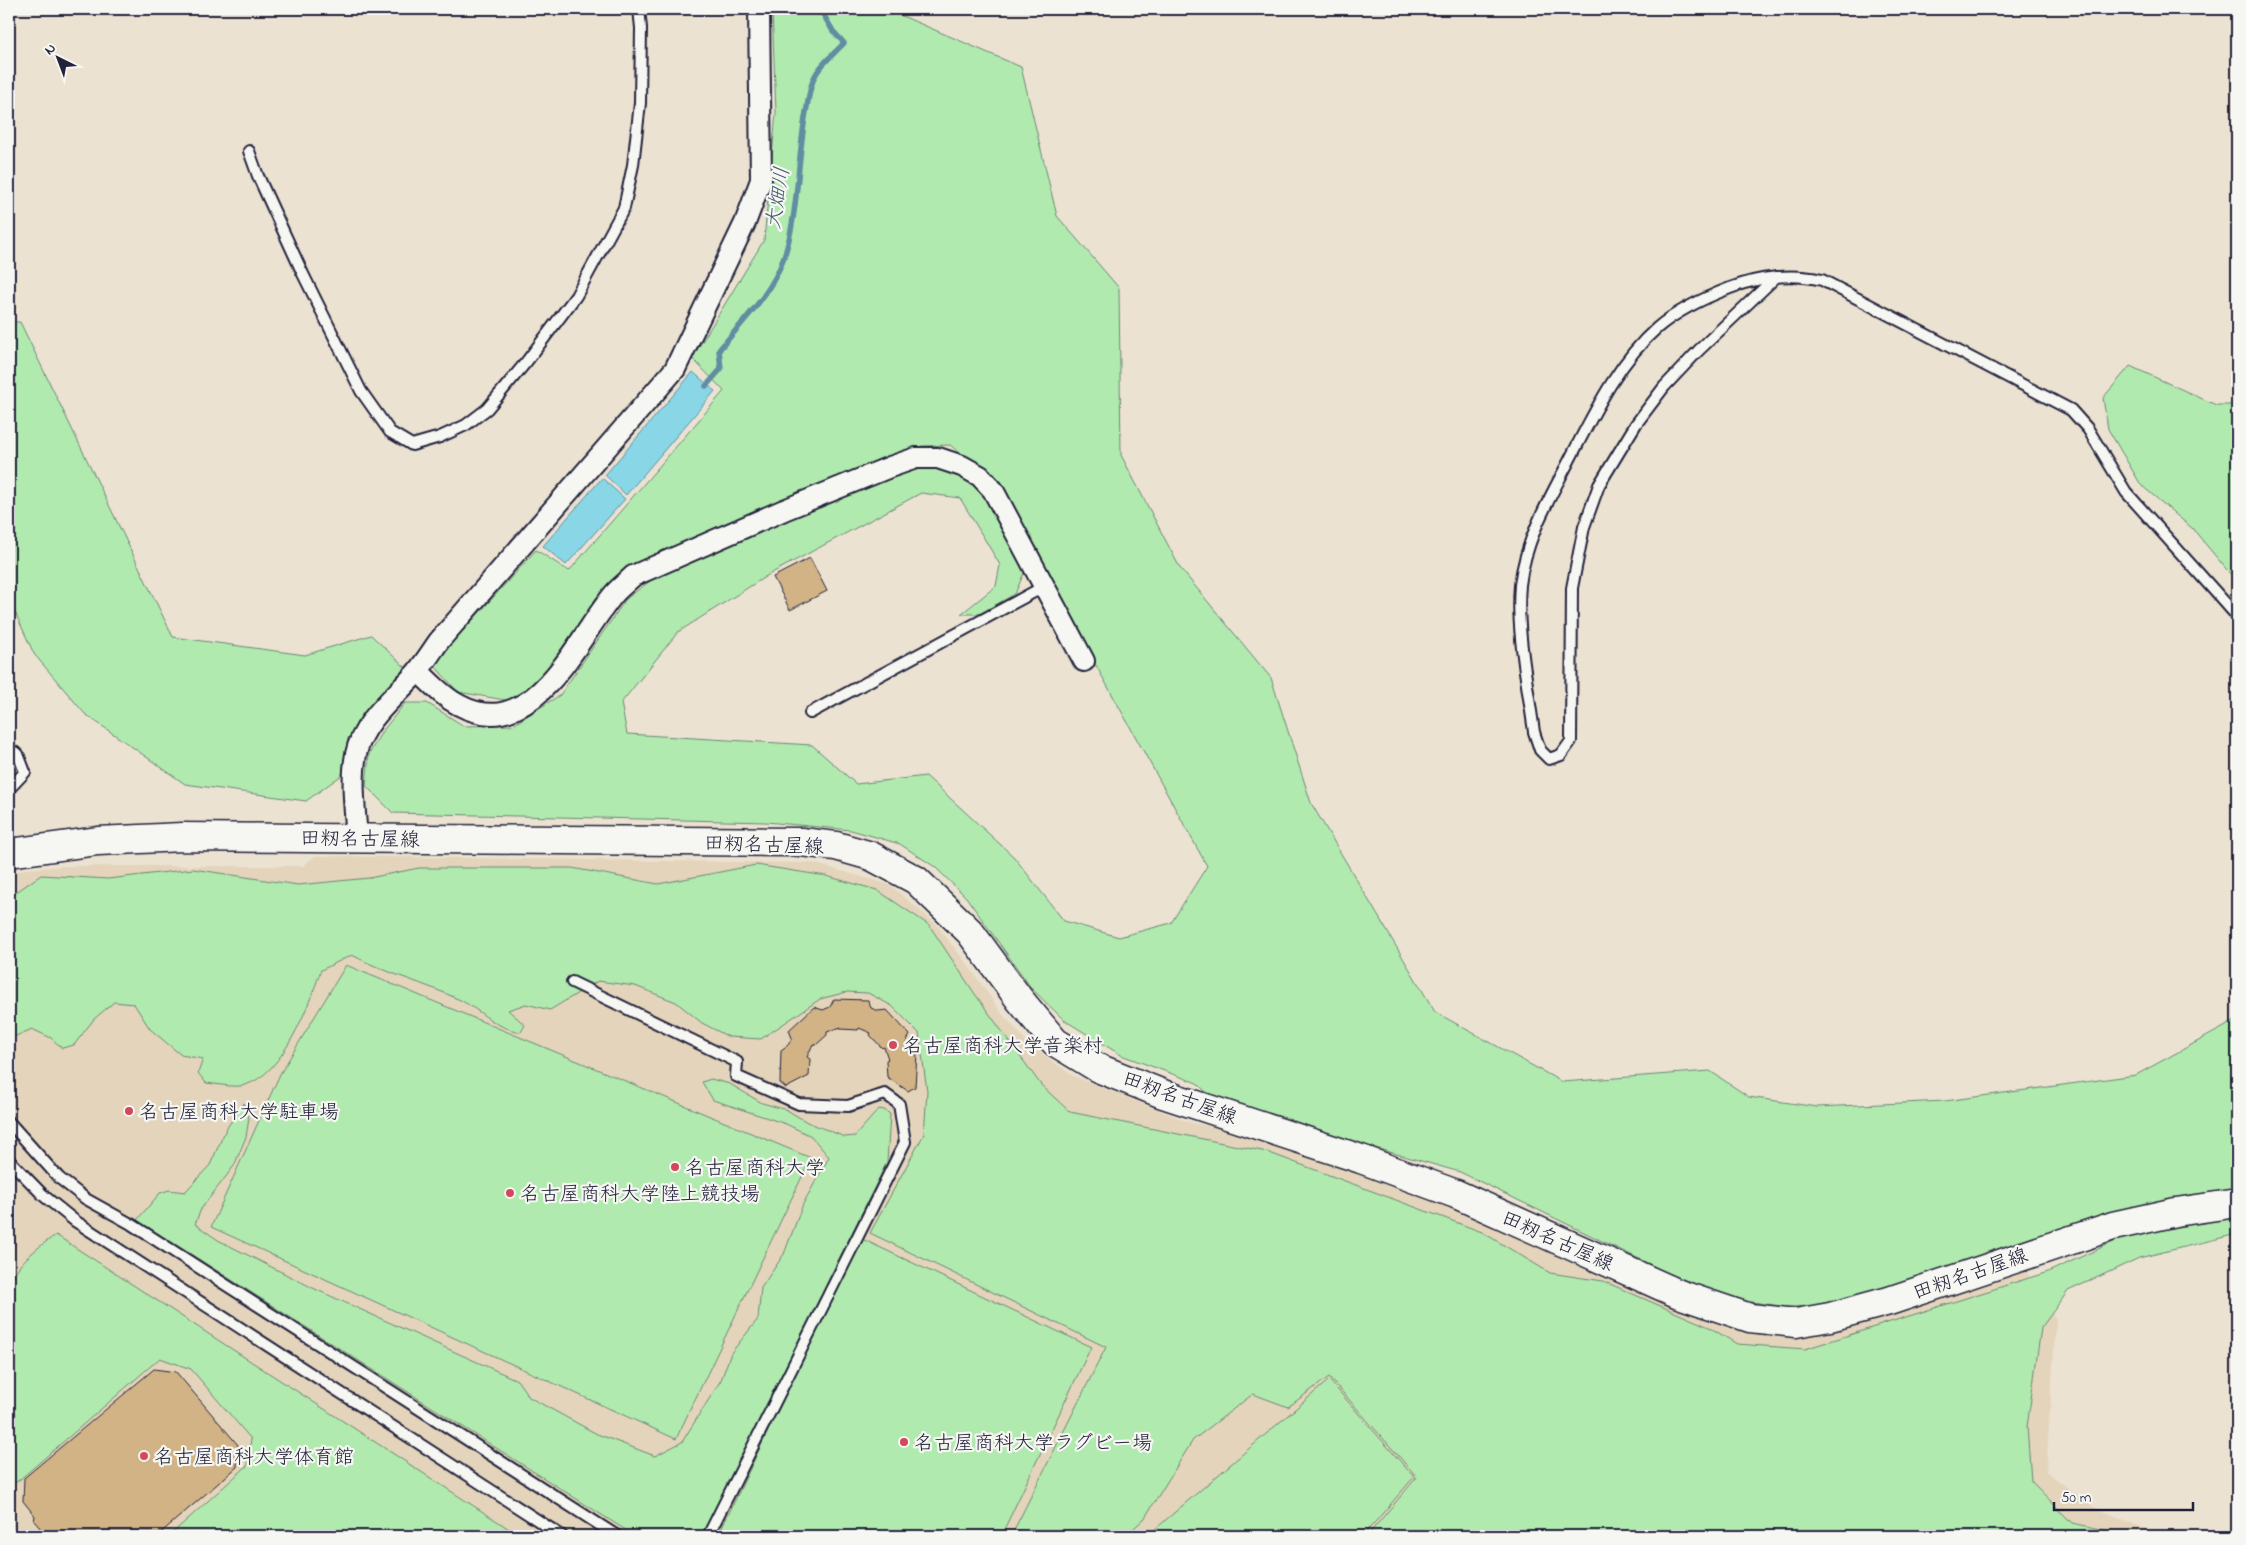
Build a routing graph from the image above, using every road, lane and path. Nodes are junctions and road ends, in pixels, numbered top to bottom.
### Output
1 (639, 9) edge
2 (760, 9) edge
3 (249, 151) dead end
4 (1776, 277) junction
5 (1044, 586) junction
6 (2237, 616) edge
7 (1084, 661) dead end
8 (418, 670) junction
9 (810, 713) dead end
10 (9, 748) edge
11 (9, 789) edge
12 (357, 838) junction
13 (9, 853) edge
14 (572, 982) dead end
15 (9, 1122) edge
16 (9, 1160) edge
17 (2237, 1202) edge
18 (562, 1536) edge
19 (617, 1536) edge
20 (708, 1536) edge

1 - 3 lane
2 - 8 street
4 - 4 lane
4 - 6 lane
5 - 7 street
5 - 8 street
5 - 9 lane
8 - 12 street
10 - 11 lane
12 - 13 main road, 田籾名古屋線
12 - 17 main road, 田籾名古屋線
14 - 20 lane
15 - 19 lane
16 - 18 lane

